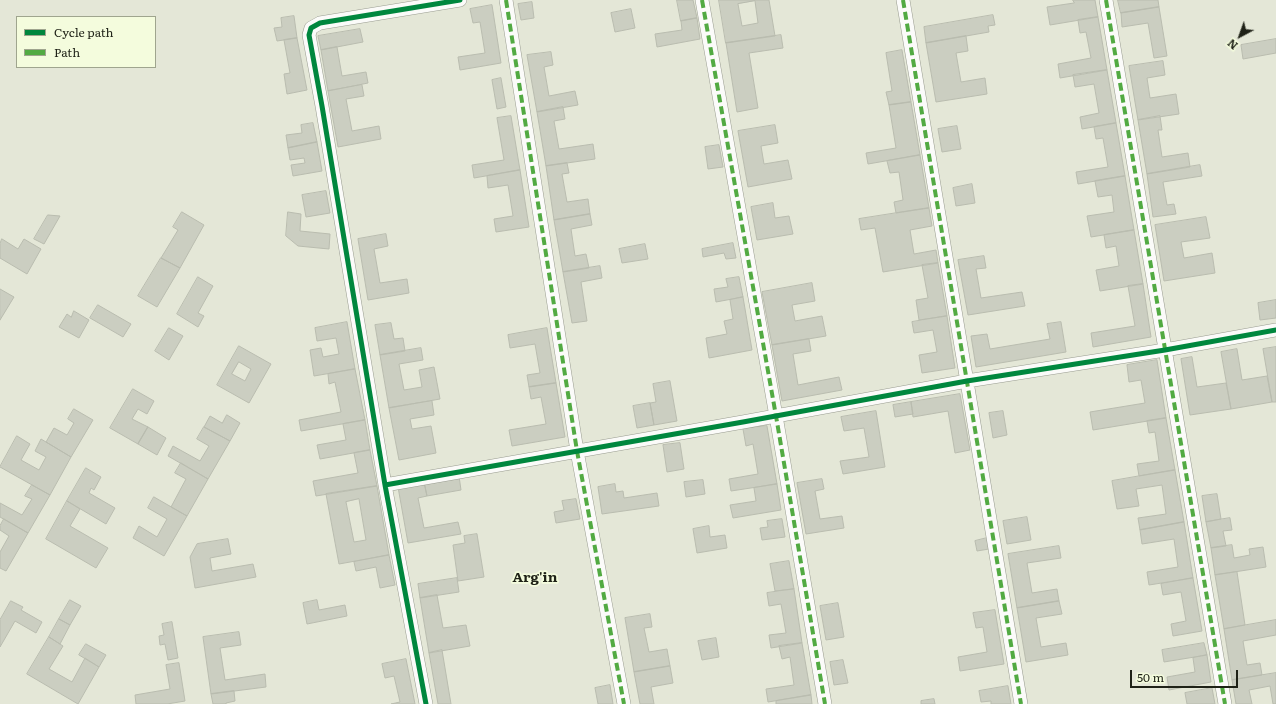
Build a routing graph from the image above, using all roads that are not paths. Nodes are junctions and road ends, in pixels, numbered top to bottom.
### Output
1 (460, 0) edge
2 (506, 0) edge
3 (702, 0) edge
4 (903, 0) edge
5 (1106, 0) edge
6 (1276, 330) edge
7 (1165, 350) junction
8 (967, 381) junction
9 (776, 416) junction
10 (577, 451) junction
11 (385, 485) junction
12 (426, 704) edge
13 (624, 704) edge
14 (825, 704) edge
15 (1021, 704) edge
16 (1225, 704) edge

1 - 11 street
2 - 10 street
3 - 9 street
4 - 8 street
5 - 7 street
6 - 7 street
7 - 8 street
7 - 16 street
8 - 9 street
8 - 15 street
9 - 10 street
9 - 14 street
10 - 11 street
10 - 13 street
11 - 12 street

